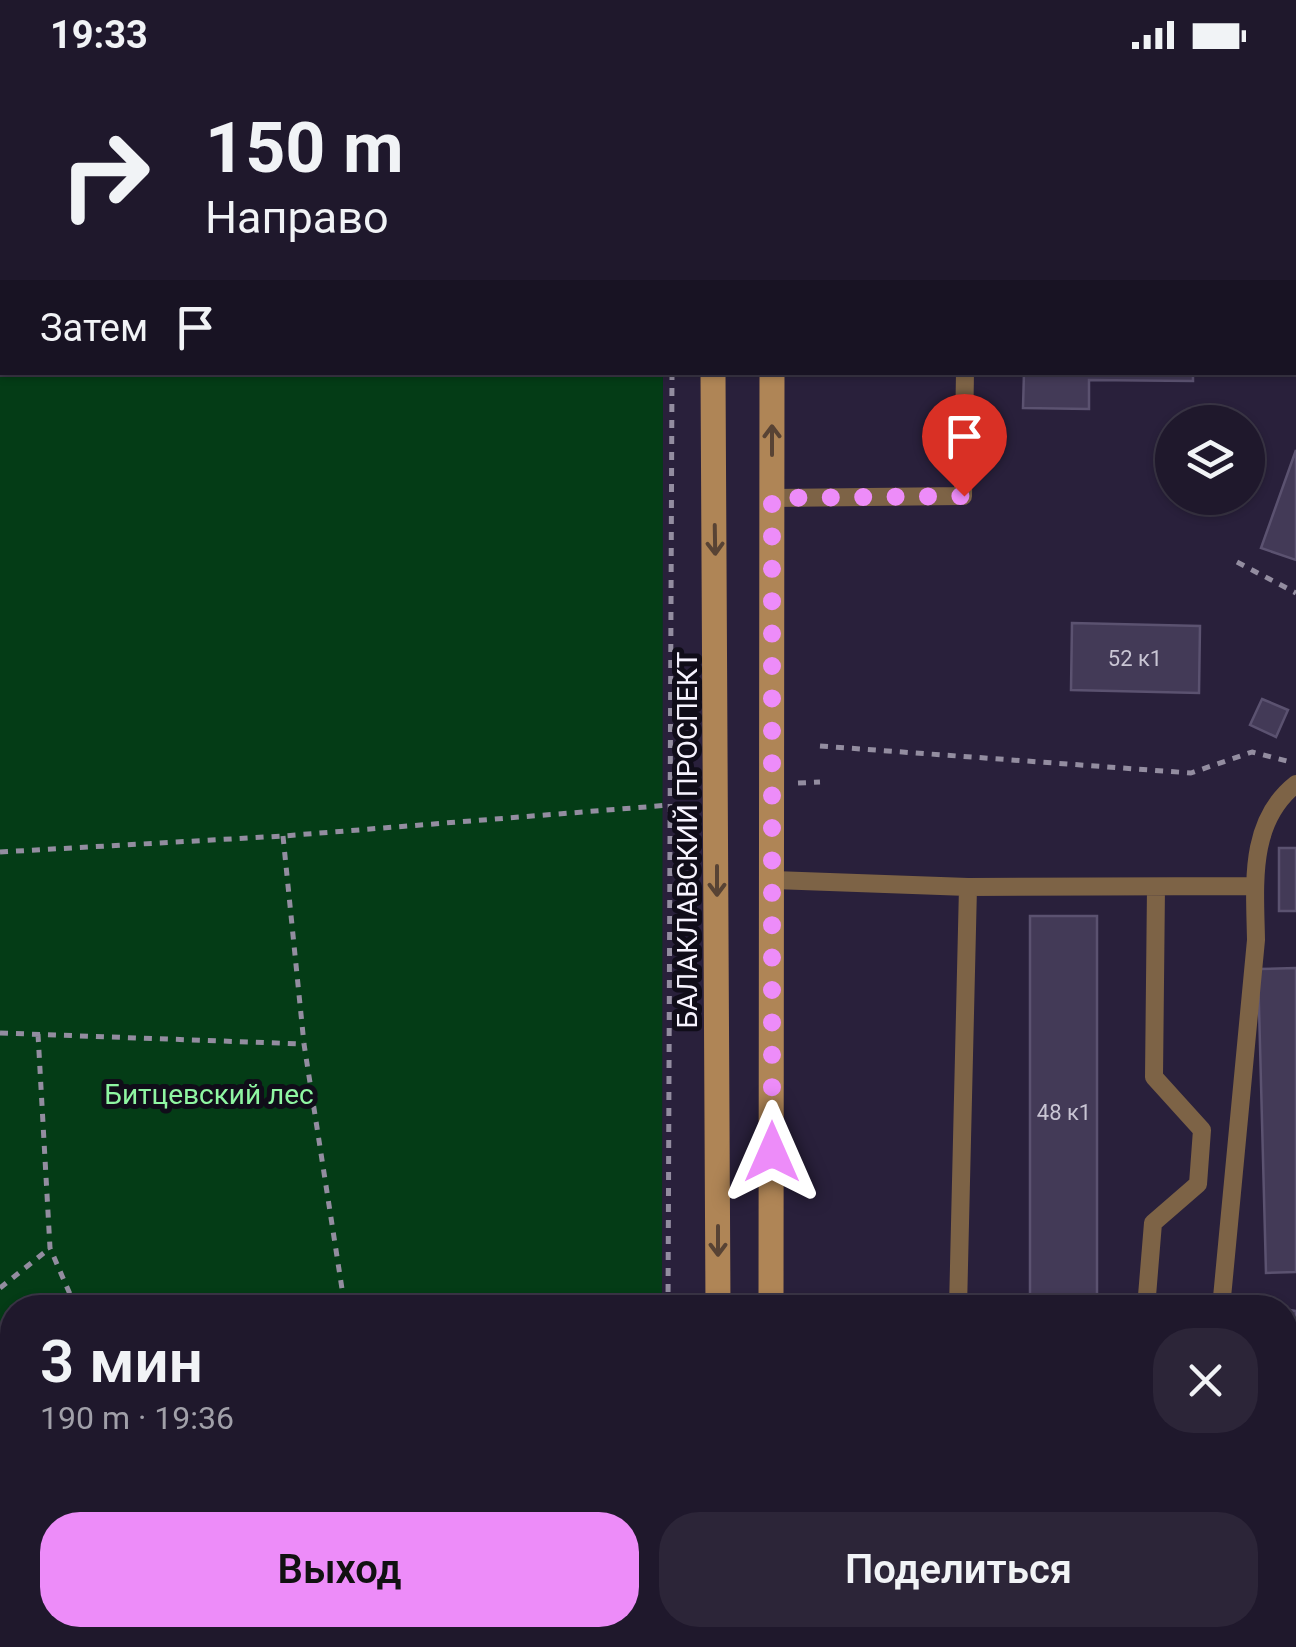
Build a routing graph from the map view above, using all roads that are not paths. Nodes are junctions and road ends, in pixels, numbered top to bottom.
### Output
1 (713, 375) edge
2 (772, 375) edge
3 (965, 375) edge
4 (772, 498) junction
5 (1296, 784) edge
6 (774, 880) junction
7 (968, 886) junction
8 (1156, 886) junction
9 (1255, 886) junction
10 (718, 1295) edge
11 (771, 1295) edge
12 (958, 1295) edge
13 (1147, 1295) edge
14 (1222, 1295) edge

1 -> 10 main road, БАЛАКЛАВСКИЙ ПРОСПЕКТ
4 -> 2 main road
3 - 4 lane
4 - 6 main road
5 - 9 lane
6 - 7 lane
6 - 11 main road
7 - 8 lane
7 - 12 lane
8 - 9 lane
8 - 13 lane
9 - 14 lane

